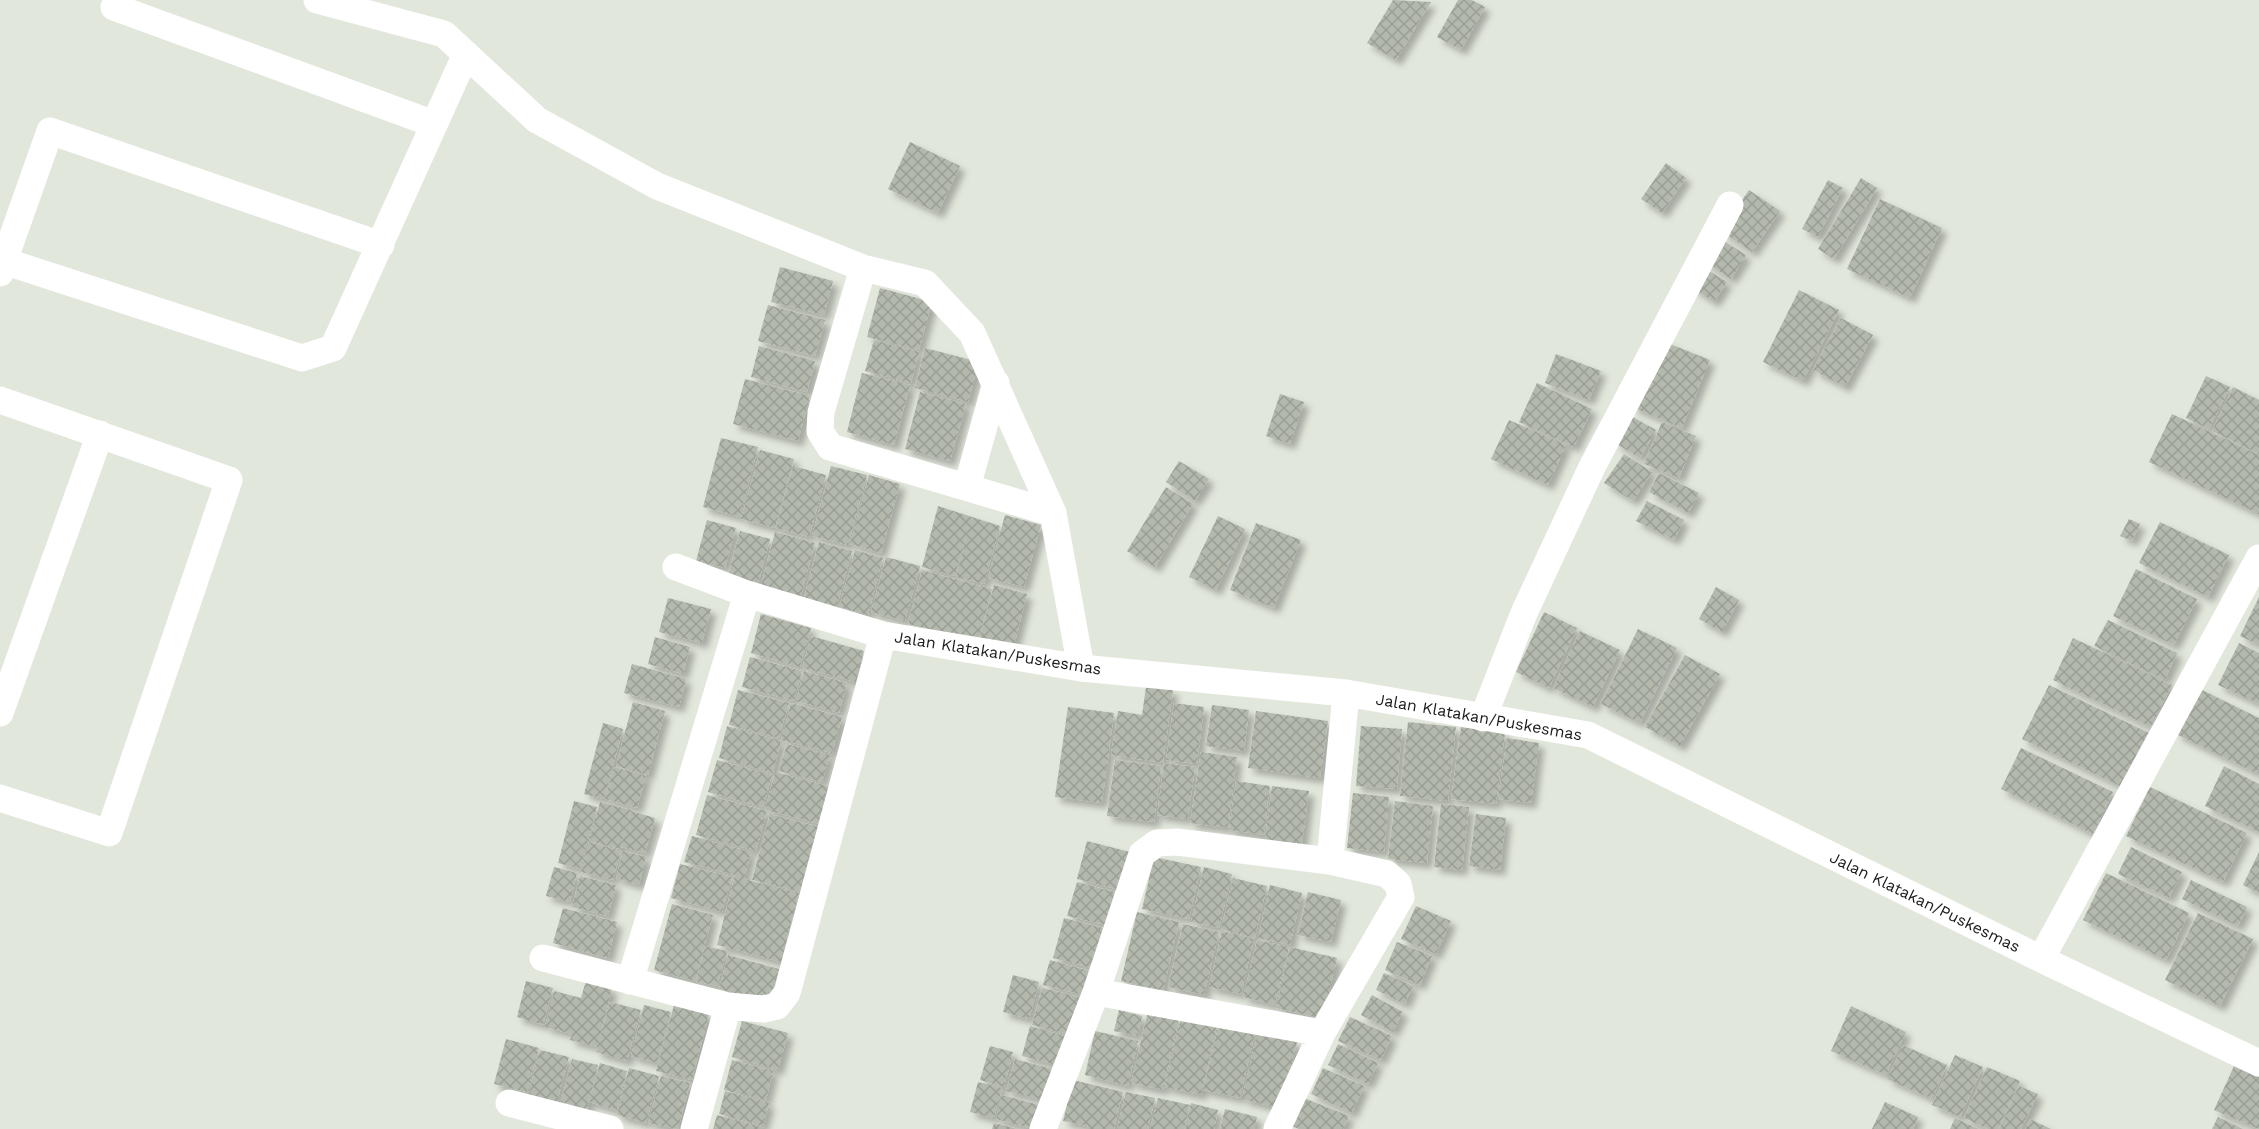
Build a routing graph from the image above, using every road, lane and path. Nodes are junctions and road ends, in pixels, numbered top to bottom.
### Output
1 (317, 0) edge
2 (114, 7) dead end
3 (466, 54) junction
4 (434, 124) junction
5 (1730, 205) dead end
6 (381, 245) junction
7 (2, 267) edge
8 (863, 268) junction
9 (996, 383) junction
10 (0, 400) edge
11 (100, 434) junction
12 (967, 487) junction
13 (1053, 513) junction
14 (2259, 558) edge
15 (676, 567) dead end
16 (747, 594) junction
17 (883, 635) junction
18 (1081, 668) junction
19 (1346, 693) junction
20 (0, 713) edge
21 (1483, 718) junction
22 (0, 798) edge
23 (1330, 861) junction
24 (543, 958) dead end
25 (2041, 959) junction
26 (630, 981) junction
27 (1096, 992) junction
28 (728, 1006) junction
29 (1322, 1033) junction
30 (2259, 1063) edge
31 (509, 1103) dead end
32 (610, 1129) edge
33 (694, 1129) edge
34 (1043, 1129) edge
35 (1277, 1129) edge

1 - 3 street
2 - 4 street
3 - 4 street
3 - 8 street
4 - 6 street
5 - 21 street
6 - 7 street
6 - 7 street
8 - 9 street
8 - 12 street
9 - 12 street
9 - 13 street
10 - 11 street
11 - 20 street
11 - 22 street
12 - 13 street
13 - 18 street
14 - 25 street
15 - 16 street, Jalan Klatakan/Puskesmas
16 - 17 street, Jalan Klatakan/Puskesmas
16 - 26 street
17 - 18 street, Jalan Klatakan/Puskesmas
17 - 28 street
18 - 19 street, Jalan Klatakan/Puskesmas
19 - 21 street, Jalan Klatakan/Puskesmas
19 - 23 street
21 - 25 street, Jalan Klatakan/Puskesmas
23 - 27 street
23 - 29 street
24 - 26 street
25 - 30 street, Jalan Klatakan/Puskesmas
26 - 28 street
27 - 29 street
27 - 34 street
28 - 33 street
29 - 35 street
31 - 32 street

